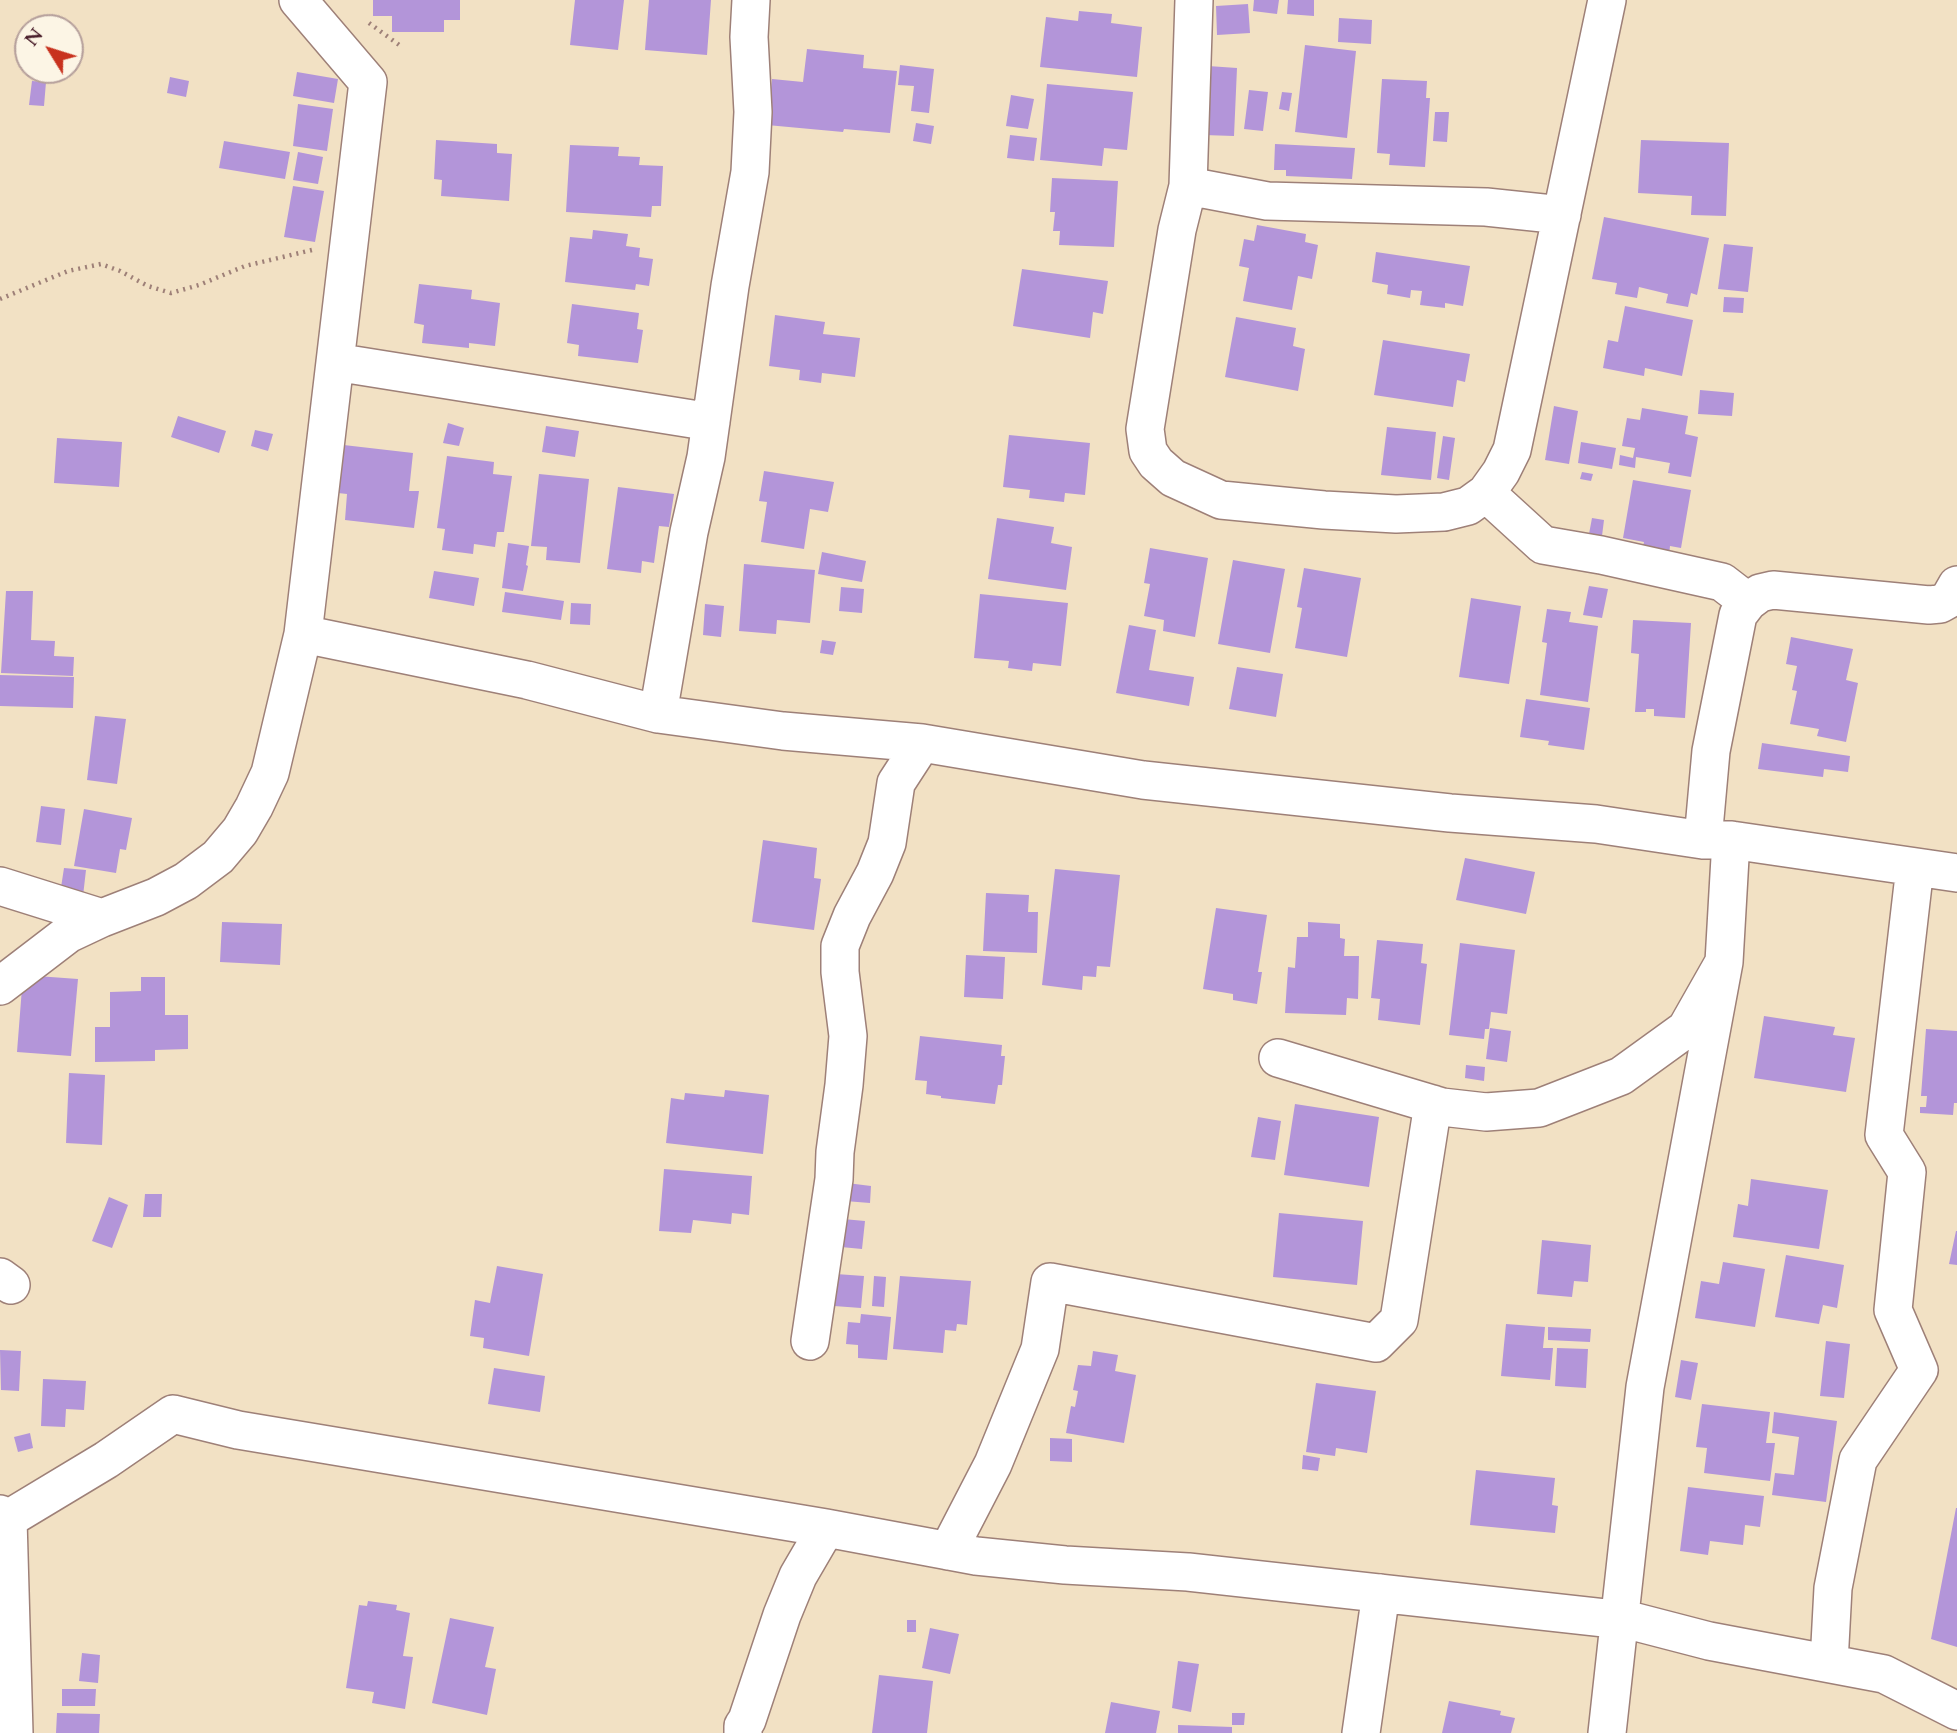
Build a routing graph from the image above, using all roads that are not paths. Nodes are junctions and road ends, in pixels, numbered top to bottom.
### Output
1 (298, 0) edge
2 (751, 0) edge
3 (1195, 0) edge
4 (1607, 0) edge
5 (1188, 186) junction
6 (1562, 215) junction
7 (335, 362) junction
8 (711, 422) junction
9 (1486, 493) junction
10 (1954, 595) edge
11 (1748, 602) junction
12 (303, 634) junction
13 (658, 715) junction
14 (922, 743) junction
15 (1717, 840) junction
16 (1915, 867) junction
17 (1957, 873) edge
18 (0, 886) edge
19 (102, 918) junction
20 (1724, 962) junction
21 (0, 986) edge
22 (1278, 1058) dead end
23 (1433, 1104) junction
24 (810, 1341) dead end
25 (4, 1517) edge
26 (826, 1528) junction
27 (947, 1550) junction
28 (1381, 1593) junction
29 (1620, 1620) junction
30 (1829, 1663) junction
31 (1957, 1711) edge
32 (14, 1733) edge
33 (743, 1733) edge
34 (1362, 1733) edge
35 (1607, 1733) edge

1 - 7 street
2 - 8 street
3 - 5 street
4 - 6 street
5 - 6 street
5 - 9 street
6 - 9 street
7 - 8 street
7 - 12 street
8 - 13 street
9 - 11 street
10 - 11 street
11 - 15 street
12 - 13 street
12 - 19 street
13 - 14 street
14 - 15 street
14 - 24 street
15 - 16 street
15 - 20 street
16 - 17 street
16 - 30 street
18 - 19 street
19 - 21 street
20 - 23 street
20 - 29 street
22 - 23 street
23 - 27 street
25 - 26 street
25 - 32 street
26 - 27 street
26 - 33 street
27 - 28 street
28 - 29 street
28 - 34 street
29 - 30 street
29 - 35 street
30 - 31 street

